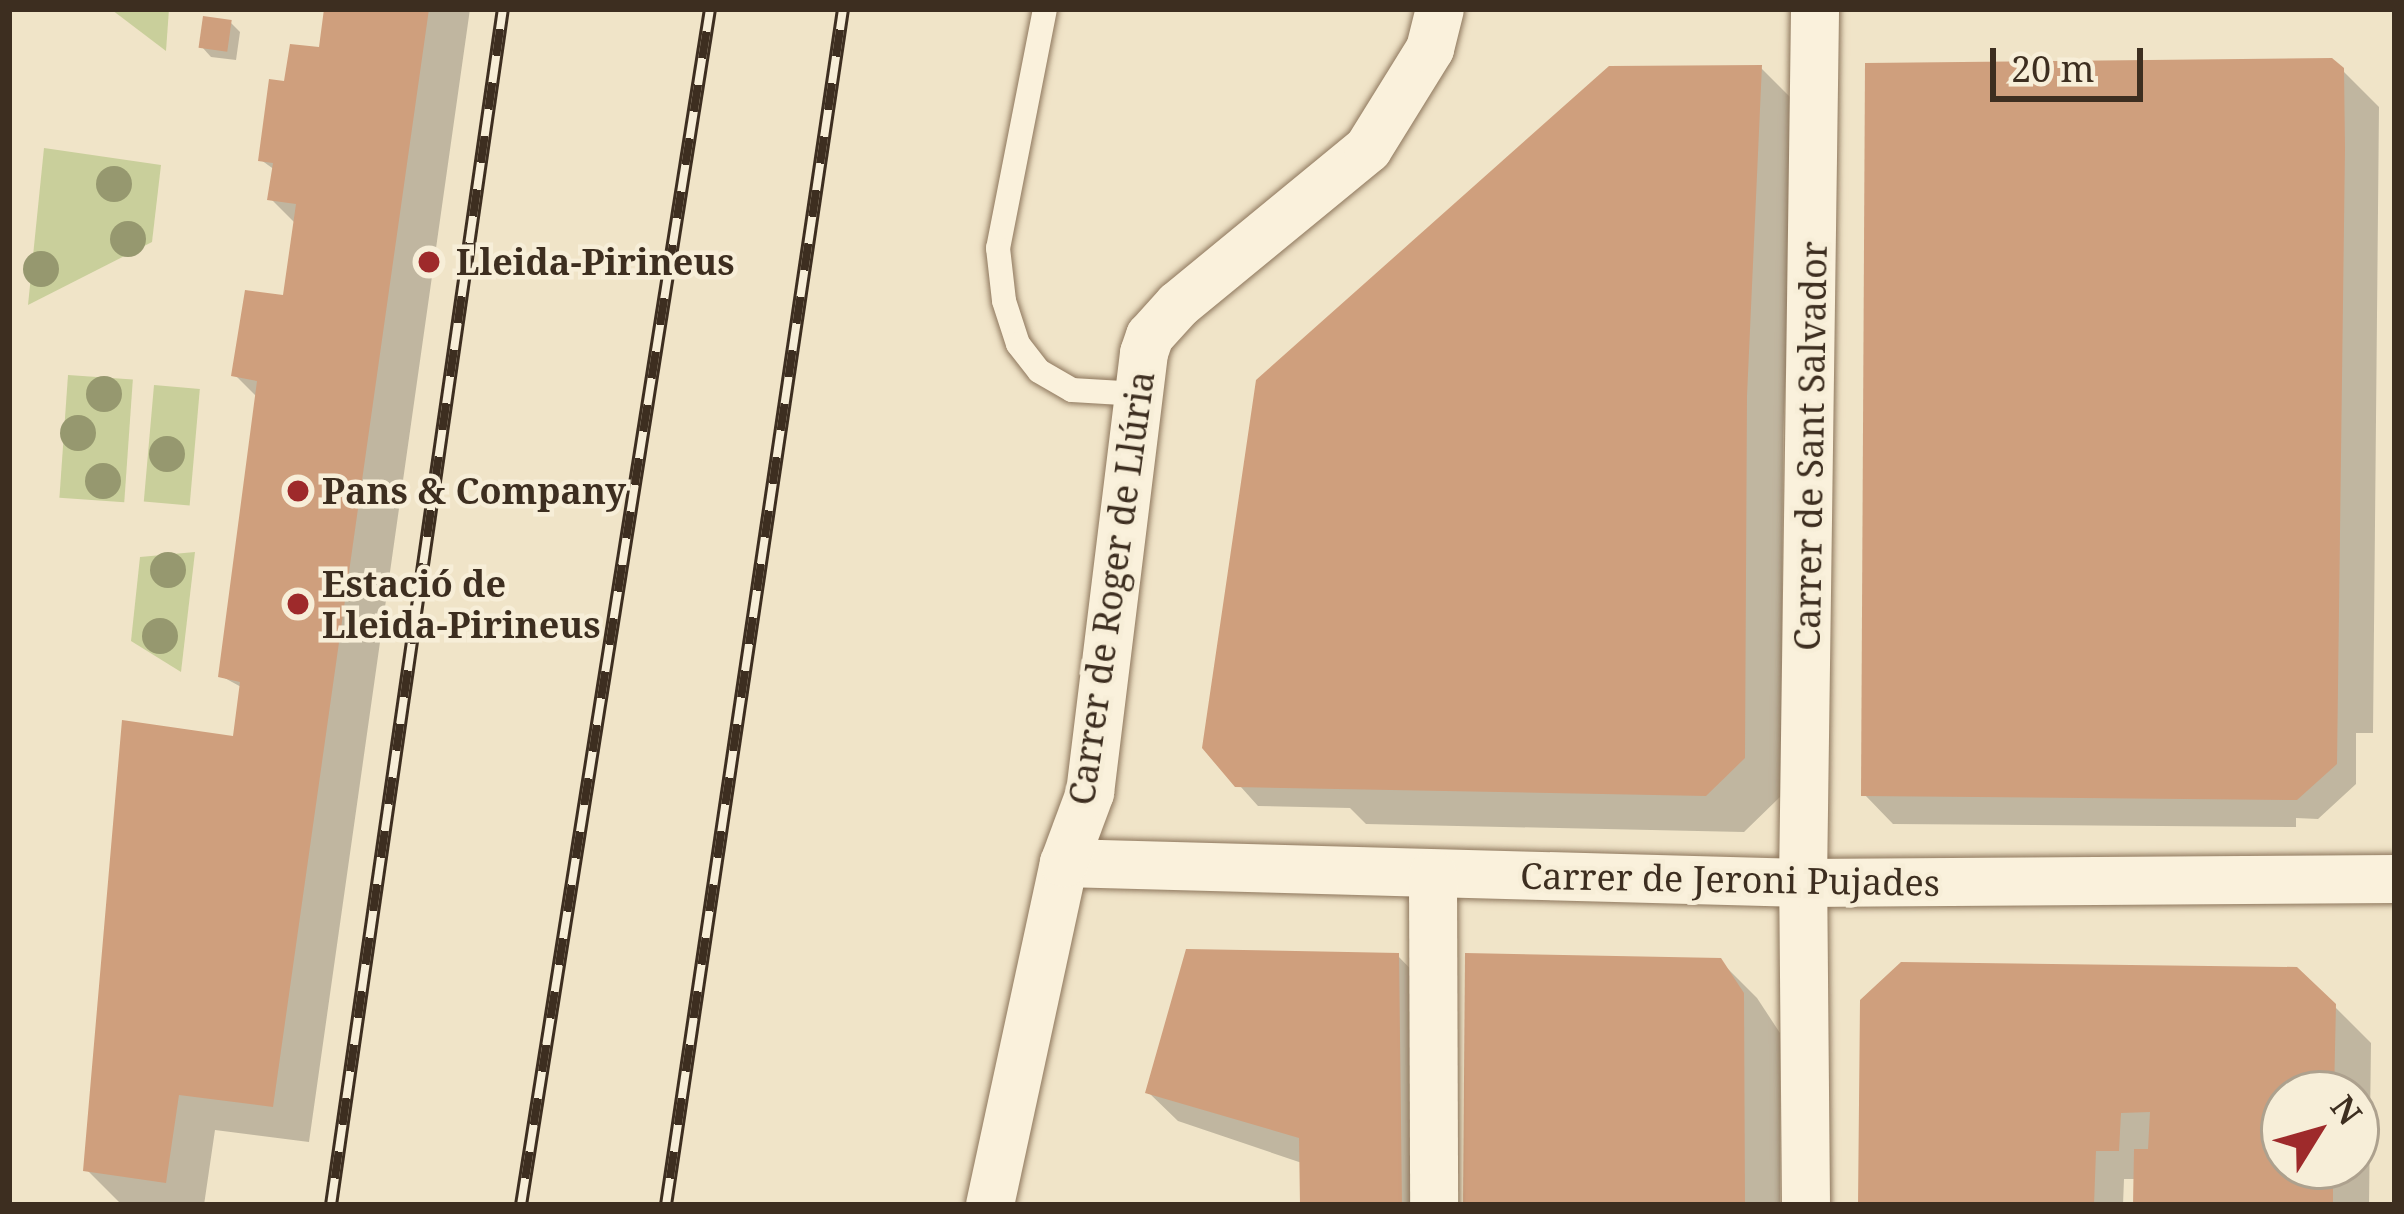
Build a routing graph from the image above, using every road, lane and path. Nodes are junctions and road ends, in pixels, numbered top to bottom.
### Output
1 (1046, 9) edge
2 (1440, 9) edge
3 (1815, 9) edge
4 (1139, 394) junction
5 (1064, 863) junction
6 (1433, 875) junction
7 (2395, 879) edge
8 (1803, 883) junction
9 (990, 1205) edge
10 (1434, 1205) edge
11 (1806, 1205) edge

1 - 4 lane
2 - 4 street, Carrer de Roger de Llúria
3 - 8 street, Carrer de Sant Salvador
4 - 5 street, Carrer de Roger de Llúria
5 - 6 street, Carrer de Jeroni Pujades
5 - 9 street, Carrer de Roger de Llúria
6 - 8 street, Carrer de Jeroni Pujades
6 - 10 street
7 - 8 street, Carrer de Jeroni Pujades
8 - 11 street, Carrer de Sant Salvador

